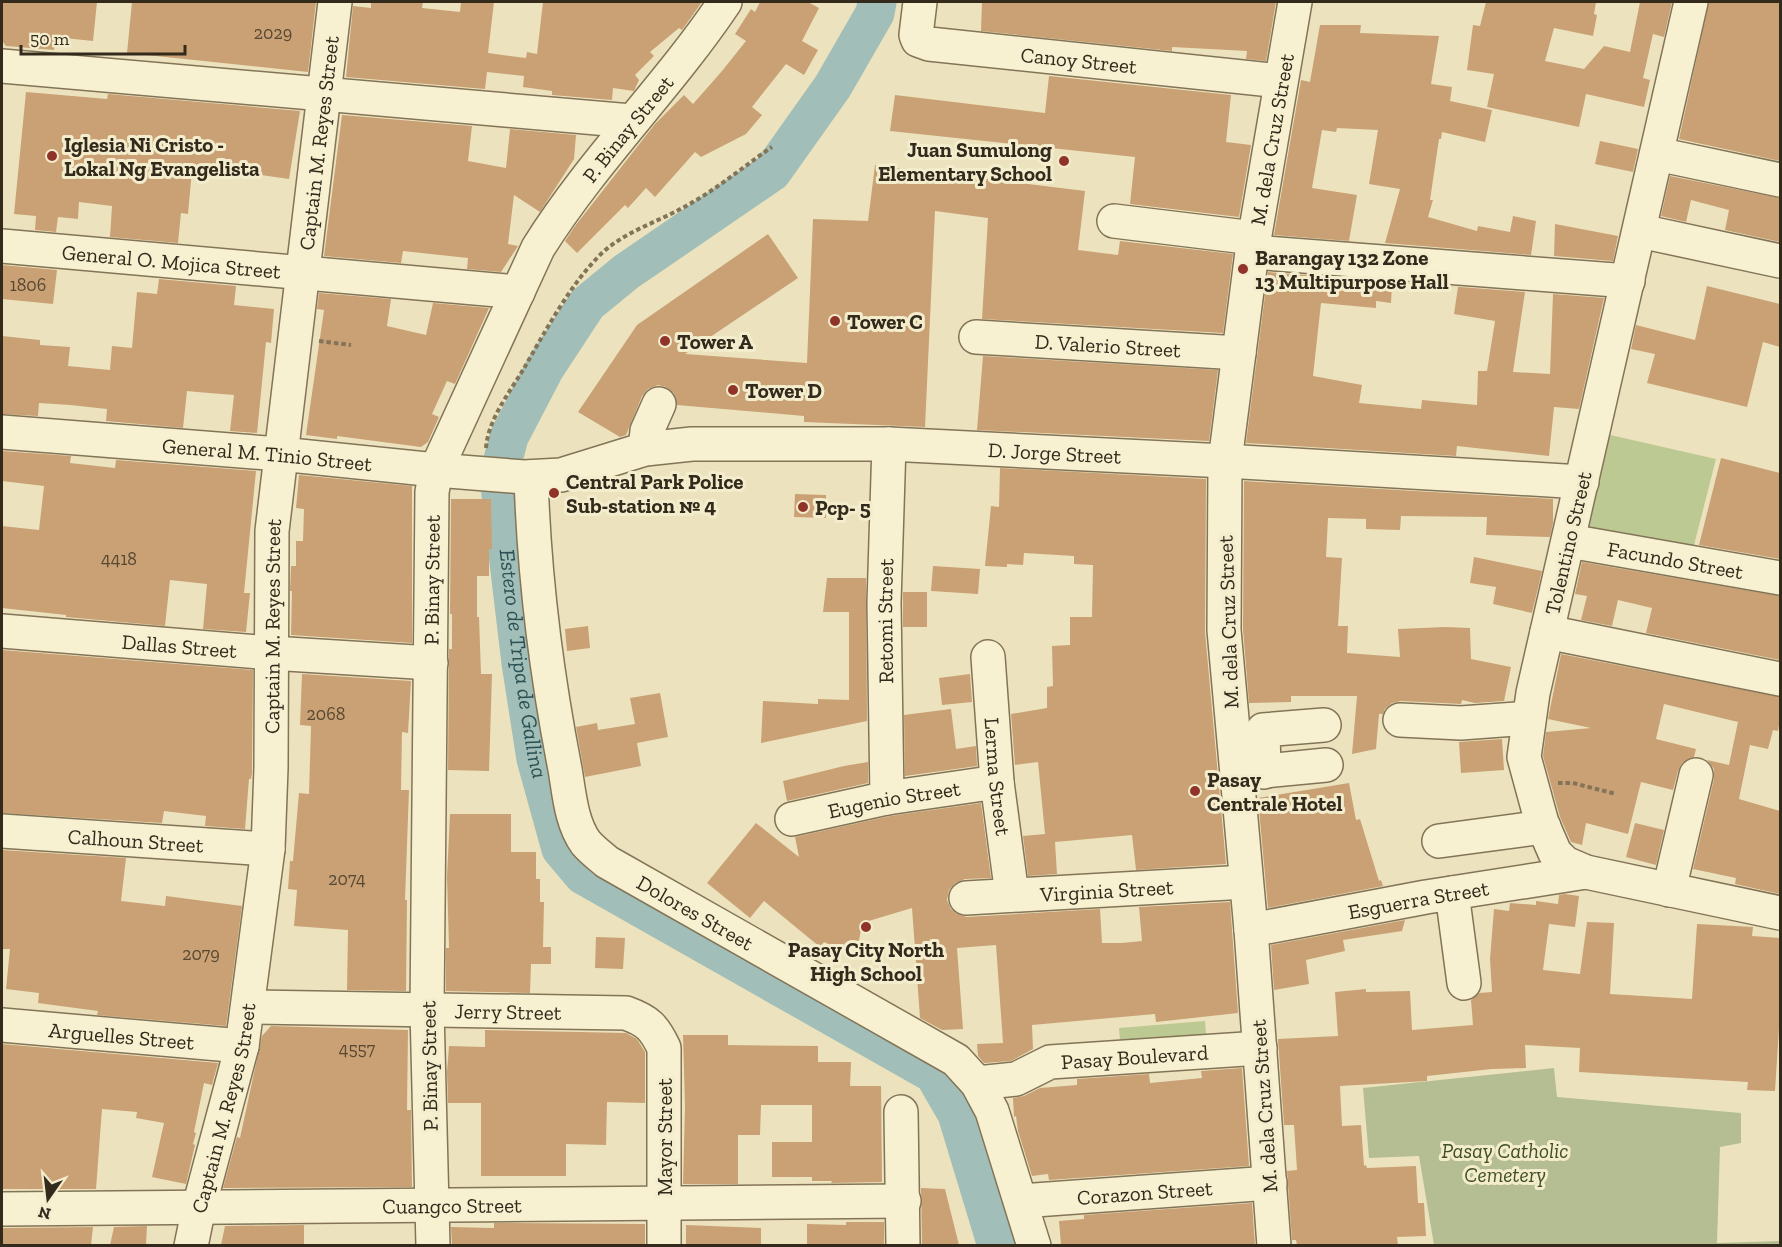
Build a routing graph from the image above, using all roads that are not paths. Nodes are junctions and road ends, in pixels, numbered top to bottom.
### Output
1 (335, 2) edge
2 (726, 2) edge
3 (920, 2) edge
4 (1295, 2) edge
5 (1691, 2) edge
6 (2, 66) edge
7 (1280, 81) junction
8 (324, 94) junction
9 (632, 121) junction
10 (1658, 154) junction
11 (1780, 180) edge
12 (1114, 221) dead end
13 (1640, 231) junction
14 (1253, 245) junction
15 (2, 246) edge
16 (1780, 261) edge
17 (302, 273) junction
18 (1628, 281) junction
19 (518, 292) junction
20 (976, 337) dead end
21 (1239, 353) junction
22 (659, 404) dead end
23 (2, 432) edge
24 (889, 444) junction
25 (645, 449) junction
26 (280, 454) junction
27 (1225, 461) junction
28 (436, 470) junction
29 (528, 477) junction
30 (1582, 482) junction
31 (1569, 541) junction
32 (1780, 578) edge
33 (2, 631) edge
34 (1547, 632) junction
35 (271, 653) junction
36 (988, 657) dead end
37 (431, 663) junction
38 (1780, 679) edge
39 (1529, 718) junction
40 (1400, 720) dead end
41 (1324, 725) dead end
42 (1248, 731) junction
43 (1326, 765) dead end
44 (1250, 772) junction
45 (1696, 775) dead end
46 (997, 782) junction
47 (887, 798) junction
48 (792, 819) dead end
49 (1544, 827) junction
50 (2, 831) edge
51 (1439, 841) dead end
52 (268, 849) junction
53 (1586, 872) junction
54 (1246, 882) junction
55 (1669, 890) junction
56 (1452, 893) junction
57 (1012, 895) junction
58 (966, 898) dead end
59 (1780, 913) edge
60 (1251, 930) junction
61 (1464, 983) dead end
62 (248, 1007) junction
63 (427, 1010) junction
64 (2, 1025) edge
65 (655, 1030) joint
66 (242, 1046) junction
67 (1260, 1048) junction
68 (977, 1083) junction
69 (901, 1112) dead end
70 (1270, 1183) junction
71 (904, 1201) junction
72 (1022, 1202) junction
73 (433, 1204) junction
74 (664, 1204) junction
75 (199, 1207) junction
76 (2, 1209) edge
77 (191, 1245) edge
78 (433, 1245) edge
79 (664, 1245) edge
80 (903, 1245) edge
81 (1034, 1245) edge
82 (1274, 1245) edge

1 - 8 street, Captain M. Reyes Street
2 - 9 street, P. Binay Street
3 - 7 street, Canoy Street
4 - 7 street, M. dela Cruz Street
5 - 10 street, Tolentino Street
6 - 8 street
7 - 14 street, M. dela Cruz Street
8 - 9 street
8 - 17 street, Captain M. Reyes Street
9 - 19 street, P. Binay Street
10 - 11 street
10 - 13 street, Tolentino Street
12 - 14 street
13 - 16 street
13 - 18 street, Tolentino Street
14 - 18 street
14 - 21 street, M. dela Cruz Street
15 - 17 street, General O. Mojica Street
17 - 19 street, General O. Mojica Street
17 - 26 street, Captain M. Reyes Street
18 - 30 street, Tolentino Street
19 - 28 street, P. Binay Street
20 - 21 street, D. Valerio Street
21 - 27 street, M. dela Cruz Street
22 - 25 street
23 - 26 street, General M. Tinio Street
24 - 25 street, D. Jorge Street
24 - 27 street, D. Jorge Street
24 - 47 street, Retomi Street
25 - 29 street, D. Jorge Street
26 - 28 street, General M. Tinio Street
26 - 35 street, Captain M. Reyes Street
27 - 30 street, D. Jorge Street
27 - 42 street, M. dela Cruz Street
28 - 29 street, General M. Tinio Street
28 - 37 street, P. Binay Street
29 - 68 street, Dolores Street
30 - 31 street, Tolentino Street
31 - 32 street, Facundo Street
31 - 34 street, Tolentino Street
33 - 35 street, Dallas Street
34 - 38 street
34 - 39 street, Tolentino Street
35 - 37 street, Dallas Street
35 - 52 street, Captain M. Reyes Street
36 - 46 street, Lerma Street
37 - 63 street, P. Binay Street
39 - 40 street
39 - 49 street, Tolentino Street
41 - 42 street
42 - 44 street, M. dela Cruz Street
43 - 44 street
44 - 54 street, M. dela Cruz Street
45 - 55 street
46 - 47 street, Eugenio Street
46 - 57 street, Lerma Street
47 - 48 street, Eugenio Street
49 - 51 street
49 - 53 street, Tolentino Street
50 - 52 street, Calhoun Street
52 - 62 street, Captain M. Reyes Street
53 - 55 street, Tolentino Street
53 - 56 street, Esguerra Street
54 - 57 street, Virginia Street
54 - 60 street, M. dela Cruz Street
55 - 59 street, Tolentino Street
56 - 60 street, Esguerra Street
56 - 61 street
57 - 58 street, Virginia Street
60 - 67 street, M. dela Cruz Street
62 - 63 street, Jerry Street
62 - 66 street, Captain M. Reyes Street
63 - 65 street, Jerry Street
63 - 73 street, P. Binay Street
64 - 66 street, Arguelles Street
65 - 74 street, Mayor Street
66 - 75 street, Captain M. Reyes Street
67 - 68 street, Pasay Boulevard
67 - 70 street, M. dela Cruz Street
68 - 72 street, Dolores Street
69 - 71 street
70 - 72 street, Corazon Street
70 - 82 street, M. dela Cruz Street
71 - 74 street, Cuangco Street
71 - 80 street
72 - 81 street, Dolores Street
73 - 74 street, Cuangco Street
73 - 75 street, Cuangco Street
73 - 78 street, P. Binay Street
74 - 79 street, Mayor Street
75 - 76 street, Cuangco Street
75 - 77 street, Captain M. Reyes Street

